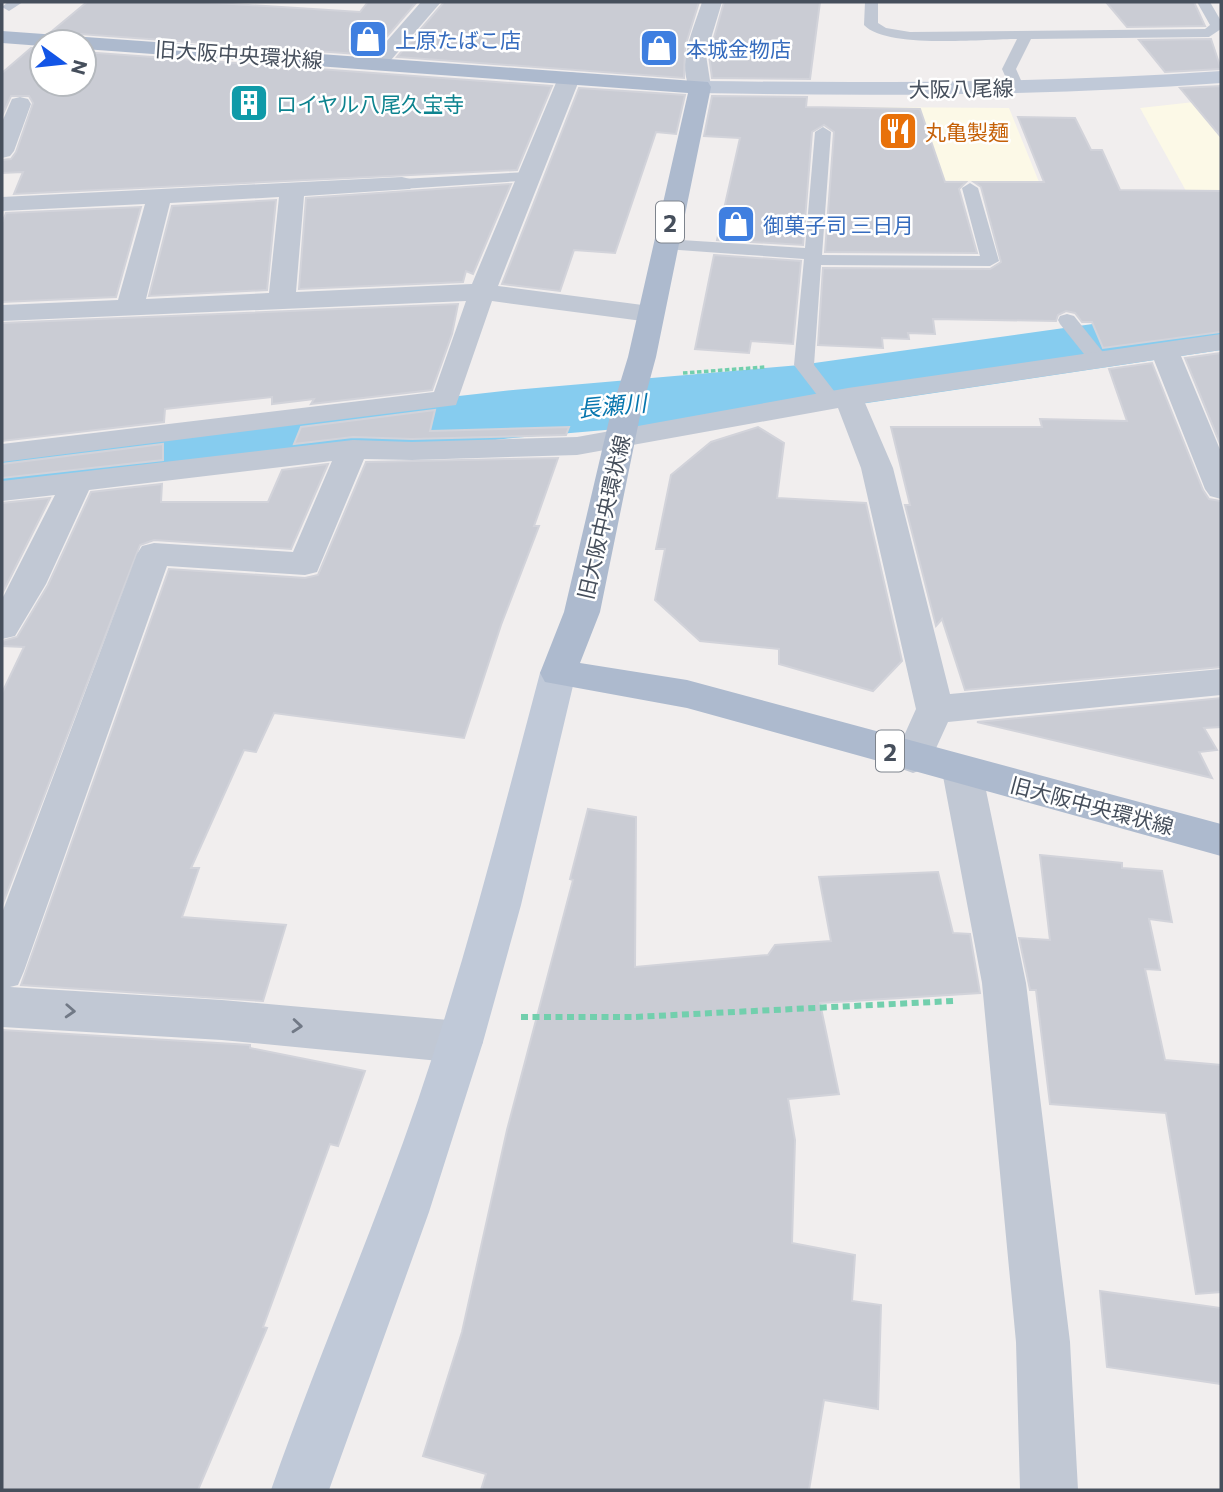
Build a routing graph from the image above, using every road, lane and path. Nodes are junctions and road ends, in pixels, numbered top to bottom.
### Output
1 (431, 2) edge
2 (712, 2) edge
3 (871, 2) edge
4 (1205, 2) edge
5 (1027, 34) junction
6 (2, 37) edge
7 (28, 39) edge
8 (98, 44) edge
9 (379, 63) junction
10 (1221, 77) edge
11 (569, 78) junction
12 (1017, 87) junction
13 (700, 88) junction
14 (20, 104) dead end
15 (823, 132) dead end
16 (2, 151) edge
17 (528, 177) junction
18 (402, 184) joint
19 (970, 188) dead end
20 (292, 189) junction
21 (159, 197) junction
22 (4, 210) edge
23 (665, 244) junction
24 (813, 257) junction
25 (482, 292) junction
26 (282, 299) junction
27 (130, 307) junction
28 (2, 313) edge
29 (650, 314) junction
30 (1067, 320) dead end
31 (1221, 342) edge
32 (1164, 350) junction
33 (1098, 359) junction
34 (806, 367) junction
35 (679, 373) dead end
36 (834, 395) junction
37 (624, 426) junction
38 (353, 449) junction
39 (2, 453) edge
40 (77, 482) junction
41 (1221, 489) edge
42 (2, 491) edge
43 (2, 627) edge
44 (558, 673) junction
45 (1221, 682) edge
46 (935, 709) junction
47 (913, 758) junction
48 (962, 771) junction
49 (1221, 840) edge
50 (2, 971) edge
51 (1005, 998) junction
52 (2, 1007) edge
53 (464, 1029) junction
54 (300, 1490) edge
55 (1048, 1490) edge

1 - 9 street
2 - 13 street
3 - 5 lane
4 - 5 lane
5 - 12 lane
6 - 7 main road
8 - 9 main road, 旧大阪中央環状線
9 - 11 main road, 旧大阪中央環状線
10 - 12 main road, 大阪八尾線
11 - 13 main road, 旧大阪中央環状線
11 - 17 street
12 - 13 main road, 大阪八尾線
13 - 23 main road, 旧大阪中央環状線 / 2
14 - 16 street
15 - 24 lane
17 - 18 lane
17 - 25 street
18 - 20 street
19 - 24 lane
20 - 21 street
20 - 26 street
21 - 22 street
21 - 27 street
23 - 24 lane
23 - 29 main road, 旧大阪中央環状線 / 2
24 - 34 lane
25 - 26 street
25 - 29 street
25 - 39 street
26 - 27 street
27 - 28 street
29 - 37 main road, 旧大阪中央環状線 / 2
30 - 33 lane
31 - 32 street
32 - 33 street
32 - 41 street
33 - 36 street
34 - 35 path
34 - 36 lane
36 - 37 street
36 - 46 street
37 - 38 street
37 - 44 main road, 旧大阪中央環状線 / 2
38 - 40 street
38 - 50 street
40 - 42 street
40 - 43 street
44 - 47 main road, 旧大阪中央環状線 / 2
44 - 53 main road
45 - 46 street
46 - 47 street
47 - 48 main road, 旧大阪中央環状線 / 2
48 - 49 main road, 旧大阪中央環状線 / 2
48 - 51 street
51 - 53 path
51 - 55 street
52 -> 53 street
53 - 54 main road

